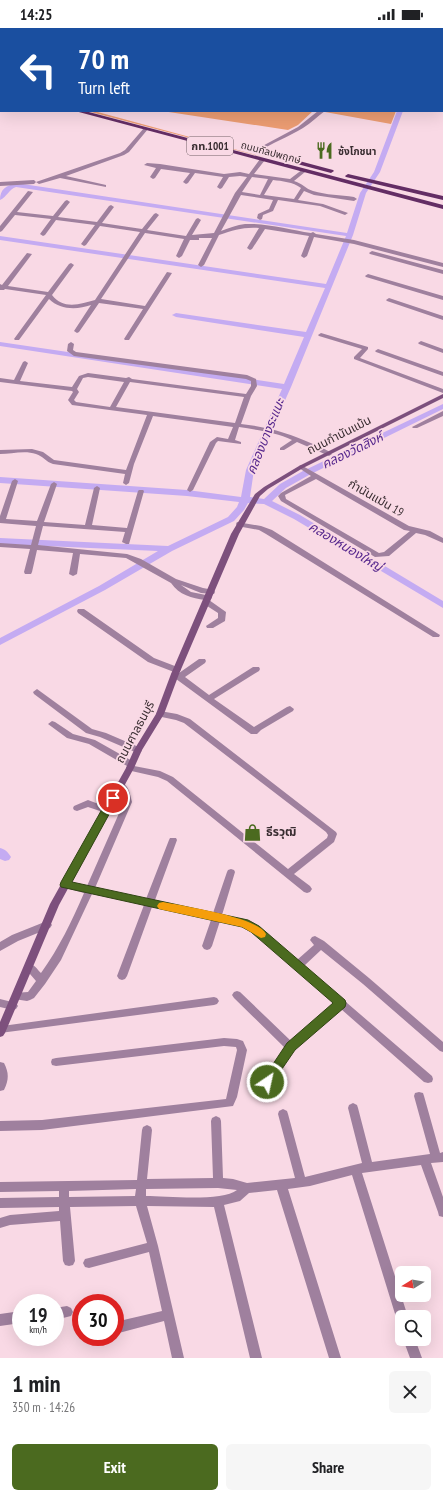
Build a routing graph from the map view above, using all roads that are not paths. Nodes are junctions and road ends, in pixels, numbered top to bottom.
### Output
1 (82, 112) edge
2 (108, 112) edge
3 (321, 112) edge
4 (146, 129) junction
5 (256, 151) junction
6 (262, 160) junction
7 (147, 164) dead end
8 (160, 166) junction
9 (194, 171) junction
10 (303, 171) junction
11 (250, 174) junction
12 (60, 176) junction
13 (227, 176) junction
14 (153, 177) dead end
15 (271, 178) junction
16 (291, 181) junction
17 (186, 182) dead end
18 (0, 184) edge
19 (366, 184) junction
20 (104, 186) dead end
21 (220, 187) dead end
22 (375, 187) junction
23 (304, 188) junction
24 (30, 192) dead end
25 (238, 193) junction
26 (262, 194) dead end
27 (276, 198) junction
28 (443, 198) edge
29 (296, 199) dead end
30 (354, 199) dead end
31 (67, 202) dead end
32 (443, 202) edge
33 (309, 203) junction
34 (111, 207) dead end
35 (443, 207) edge
36 (316, 212) dead end
37 (14, 213) junction
38 (346, 213) dead end
39 (443, 213) edge
40 (156, 215) dead end
41 (55, 218) junction
42 (260, 218) dead end
43 (198, 220) dead end
44 (99, 224) junction
45 (263, 227) junction
46 (0, 230) edge
47 (144, 230) junction
48 (43, 234) dead end
49 (313, 234) junction
50 (216, 236) junction
51 (190, 237) junction
52 (84, 244) dead end
53 (250, 248) dead end
54 (372, 253) dead end
55 (29, 254) dead end
56 (179, 256) dead end
57 (304, 256) dead end
58 (71, 264) dead end
59 (201, 265) dead end
60 (443, 265) edge
61 (443, 272) edge
62 (169, 273) dead end
63 (368, 276) dead end
64 (1, 288) edge
65 (49, 294) junction
66 (443, 298) edge
67 (98, 300) junction
68 (389, 300) dead end
69 (147, 308) junction
70 (443, 318) edge
71 (77, 331) dead end
72 (321, 335) dead end
73 (17, 339) dead end
74 (127, 339) dead end
75 (421, 343) dead end
76 (71, 344) dead end
77 (378, 351) dead end
78 (443, 351) edge
79 (25, 363) dead end
80 (443, 374) edge
81 (0, 380) edge
82 (128, 380) junction
83 (16, 382) junction
84 (74, 389) junction
85 (443, 391) edge
86 (248, 396) junction
87 (443, 396) edge
88 (112, 409) junction
89 (151, 413) junction
90 (443, 413) edge
91 (238, 425) junction
92 (415, 427) dead end
93 (298, 439) junction
94 (230, 442) junction
95 (239, 443) dead end
96 (282, 450) dead end
97 (0, 452) edge
98 (329, 454) junction
99 (128, 472) junction
100 (309, 472) junction
101 (15, 482) dead end
102 (126, 483) dead end
103 (54, 484) dead end
104 (96, 488) dead end
105 (190, 490) dead end
106 (141, 491) dead end
107 (252, 503) joint
108 (1, 521) edge
109 (40, 524) junction
110 (240, 524) junction
111 (88, 526) junction
112 (130, 530) junction
113 (418, 531) junction
114 (443, 541) edge
115 (35, 542) junction
116 (126, 542) dead end
117 (0, 545) edge
118 (405, 545) dead end
119 (77, 551) junction
120 (28, 572) dead end
121 (73, 574) dead end
122 (209, 598) junction
123 (81, 612) dead end
124 (210, 626) dead end
125 (436, 635) dead end
126 (202, 661) dead end
127 (256, 669) dead end
128 (177, 674) junction
129 (37, 692) dead end
130 (209, 698) junction
131 (290, 709) dead end
132 (160, 714) junction
133 (52, 724) dead end
134 (138, 750) junction
135 (131, 766) junction
136 (120, 785) junction
137 (76, 808) dead end
138 (106, 810) junction
139 (173, 840) dead end
140 (231, 872) dead end
141 (288, 874) junction
142 (65, 885) junction
143 (307, 889) dead end
144 (89, 890) junction
145 (149, 903) junction
146 (216, 918) junction
147 (46, 925) junction
148 (207, 946) dead end
149 (0, 947) edge
150 (298, 965) junction
151 (29, 967) junction
152 (122, 976) dead end
153 (42, 981) junction
154 (238, 995) dead end
155 (17, 996) junction
156 (214, 1001) dead end
157 (0, 1003) edge
158 (341, 1003) junction
159 (13, 1006) junction
160 (2, 1026) edge
161 (291, 1047) junction
162 (443, 1048) edge
163 (56, 1062) dead end
164 (0, 1066) edge
165 (428, 1080) dead end
166 (267, 1082) dead end
167 (0, 1087) edge
168 (419, 1096) dead end
169 (353, 1108) dead end
170 (283, 1114) dead end
171 (216, 1121) dead end
172 (0, 1126) edge
173 (147, 1130) dead end
174 (440, 1158) edge
175 (424, 1159) junction
176 (368, 1167) junction
177 (355, 1169) junction
178 (301, 1182) junction
179 (218, 1183) junction
180 (64, 1185) junction
181 (142, 1185) junction
182 (281, 1185) junction
183 (0, 1187) edge
184 (247, 1188) junction
185 (140, 1201) junction
186 (64, 1202) junction
187 (218, 1202) junction
188 (0, 1203) edge
189 (443, 1212) edge
190 (66, 1216) junction
191 (0, 1223) edge
192 (153, 1246) junction
193 (69, 1261) dead end
194 (89, 1263) dead end
195 (400, 1310) edge
196 (64, 1312) edge
197 (67, 1312) dead end
198 (168, 1316) junction
199 (12, 1318) edge
200 (0, 1320) edge
201 (124, 1326) edge
202 (412, 1346) edge
203 (178, 1358) edge
204 (256, 1358) edge
205 (335, 1358) edge
206 (416, 1358) edge

1 - 4 main road, ถนนกัลปพฤกษ์ / กท.1001
2 - 5 main road, ถนนกัลปพฤกษ์ / กท.1001
3 - 5 street
4 - 6 main road, ถนนกัลปพฤกษ์ / กท.1001
4 - 12 street
5 - 19 main road, ถนนกัลปพฤกษ์ / กท.1001
6 - 10 main road, ถนนกัลปพฤกษ์ / กท.1001
6 - 11 street
7 - 8 street
8 - 9 street
8 - 14 street
9 - 13 street
9 - 17 street
10 - 16 street
10 - 19 main road, ถนนกัลปพฤกษ์ / กท.1001
11 - 13 street
11 - 15 street
11 - 25 street
12 - 18 street
12 - 20 street
13 - 21 street
15 - 16 street
15 - 26 street
16 - 23 street
19 - 22 main road, ถนนกัลปพฤกษ์ / กท.1001
19 - 22 main road, ถนนกัลปพฤกษ์ / กท.1001
22 - 28 main road, ถนนกัลปพฤกษ์ / กท.1001
22 - 32 main road, ถนนกัลปพฤกษ์ / กท.1001
22 - 35 main road, ถนนกัลปพฤกษ์ / กท.1001
22 - 39 main road, ถนนกัลปพฤกษ์ / กท.1001
23 - 29 street
23 - 30 street
24 - 37 street
25 - 27 street
25 - 50 street
27 - 33 street
27 - 42 street
31 - 41 street
33 - 36 street
33 - 38 street
34 - 44 street
37 - 41 street
37 - 46 street
40 - 47 street
41 - 44 street
41 - 48 street
43 - 51 street
44 - 47 street
44 - 52 street
45 - 49 street
45 - 50 street
45 - 53 street
47 - 51 street
47 - 67 street
49 - 57 street
49 - 60 street
50 - 51 street
50 - 59 street
51 - 56 street
54 - 61 street
55 - 64 street
58 - 65 street
62 - 69 street
63 - 66 street
64 - 65 street
65 - 67 street
65 - 73 street
67 - 69 street
67 - 71 street
68 - 70 street
69 - 74 street
72 - 85 street
75 - 78 street
76 - 86 street
77 - 80 street
79 - 83 street
81 - 83 street
82 - 84 street
82 - 86 street
82 - 88 street
83 - 84 street
84 - 88 street
86 - 91 street
87 - 98 street, ถนนกำนันแม้น
88 - 89 street
89 - 91 street
89 - 99 street
90 - 92 street
91 - 93 street
91 - 94 street
93 - 96 street
93 - 98 street
94 - 95 street
94 - 105 street
97 - 99 street
98 - 100 street, ถนนกำนันแม้น
99 - 102 street
100 - 107 street, ถนนกำนันแม้น
100 - 113 street, กำนันแม้น 19
100 - 113 street
101 - 108 street
103 - 109 street
104 - 111 street
106 - 112 street
107 - 110 street, ถนนศาลธนบุรี
108 - 109 street
109 - 111 street
109 - 115 street
110 - 122 street, ถนนศาลธนบุรี
110 - 125 street
111 - 112 street
112 - 116 street
113 - 114 street, กำนันแม้น 19
113 - 118 street
115 - 117 street
115 - 119 street
115 - 120 street
119 - 121 street
119 - 122 street
122 - 124 street
122 - 128 street, ถนนศาลธนบุรี
123 - 128 street
126 - 128 street
127 - 130 street
128 - 130 street
128 - 132 street, ถนนศาลธนบุรี
129 - 134 street
130 - 131 street
132 - 134 street, ถนนศาลธนบุรี
132 - 141 street
133 - 135 street
134 - 135 street, ถนนศาลธนบุรี
135 - 136 street, ถนนศาลธนบุรี
135 - 141 street
136 - 138 street, ถนนศาลธนบุรี
136 - 144 street
137 - 138 street
138 - 142 street, ถนนศาลธนบุรี
139 - 145 street
140 - 146 street
141 - 143 street
142 - 144 street
142 - 147 street, ถนนศาลธนบุรี
144 - 145 street
144 - 153 street
145 - 146 street
145 - 152 street
146 - 148 street
146 - 150 street
147 - 149 street
147 - 151 street, ถนนศาลธนบุรี
150 - 158 street
150 - 162 street
151 - 153 street
151 - 155 street, ถนนศาลธนบุรี
153 - 155 street
154 - 161 street
155 - 159 street, ถนนศาลธนบุรี
156 - 160 street
157 - 159 street
158 - 161 street
158 - 165 street
159 - 160 street, ถนนศาลธนบุรี
161 - 166 street
163 - 172 street
164 - 167 street
168 - 174 street
169 - 176 street
170 - 178 street
171 - 179 street
173 - 181 street
174 - 175 street
175 - 176 street
175 - 189 street
176 - 177 street
177 - 178 street
177 - 195 street
178 - 182 street
179 - 181 street
179 - 184 street
180 - 181 street
180 - 183 street
180 - 186 street
181 - 185 street
182 - 184 street
182 - 205 street
184 - 187 street
185 - 186 street
185 - 187 street
185 - 192 street
186 - 188 street
186 - 190 street
187 - 204 street
190 - 191 street
190 - 193 street
192 - 194 street
192 - 198 street
196 - 197 street
198 - 201 street
198 - 203 street
199 - 200 street
202 - 206 street

